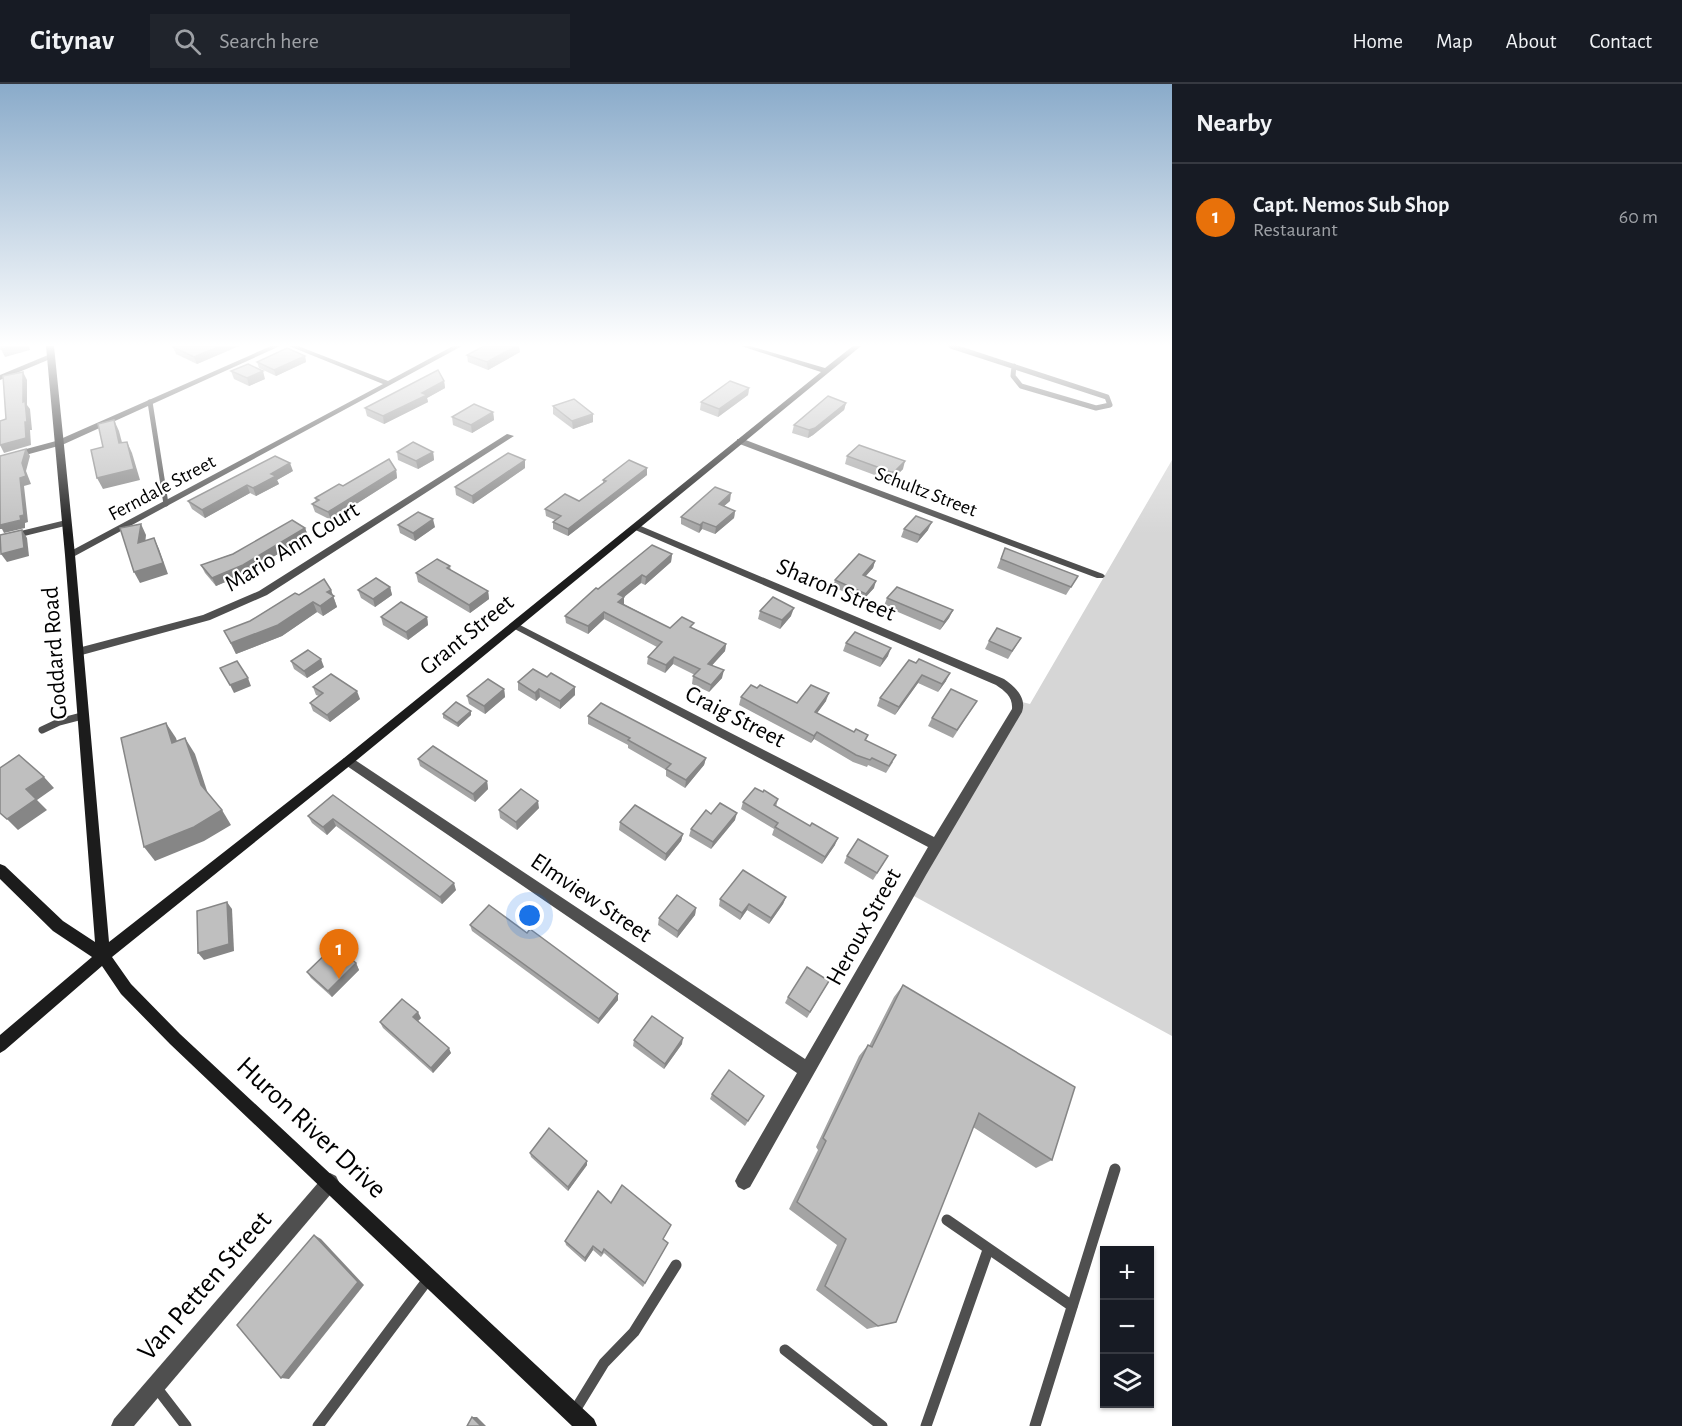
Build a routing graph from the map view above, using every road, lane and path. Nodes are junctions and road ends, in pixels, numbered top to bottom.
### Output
1 (56, 409) edge
2 (135, 409) edge
3 (151, 409) edge
4 (341, 409) edge
5 (780, 409) edge
6 (510, 436) dead end
7 (740, 441) junction
8 (59, 443) junction
9 (0, 459) edge
10 (166, 504) junction
11 (66, 523) junction
12 (636, 527) junction
13 (0, 540) edge
14 (70, 555) junction
15 (1100, 576) dead end
16 (514, 626) junction
17 (78, 652) junction
18 (1016, 696) joint
19 (82, 716) junction
20 (42, 730) dead end
21 (348, 761) junction
22 (937, 845) junction
23 (0, 870) edge
24 (103, 956) junction
25 (0, 1045) edge
26 (808, 1071) junction
27 (1115, 1169) dead end
28 (744, 1181) dead end
29 (330, 1182) junction
30 (947, 1220) dead end
31 (988, 1250) junction
32 (676, 1265) dead end
33 (430, 1276) junction
34 (1072, 1306) junction
35 (785, 1350) dead end
36 (155, 1386) junction
37 (574, 1413) junction
38 (121, 1426) edge
39 (186, 1426) edge
40 (318, 1426) edge
41 (587, 1426) edge
42 (882, 1426) edge
43 (927, 1426) edge
44 (1035, 1426) edge

1 - 8 street, Goddard Road
2 - 8 street
3 - 10 lane
4 - 10 street, Ferndale Street
5 - 7 street, Grant Street
6 - 17 street, Mario Ann Court
7 - 12 street, Grant Street
7 - 15 street, Schultz Street
8 - 9 street
8 - 11 street, Goddard Road
10 - 14 street, Ferndale Street
11 - 13 street
11 - 14 street, Goddard Road
12 - 16 street, Grant Street
12 - 18 street, Sharon Street
14 - 17 street, Goddard Road
16 - 21 street, Grant Street
16 - 22 street, Craig Street
17 - 19 street, Goddard Road
18 - 22 street, Heroux Street
19 - 20 lane
19 - 24 street, Goddard Road
21 - 24 street, Grant Street
21 - 26 street, Elmview Street
22 - 26 street, Heroux Street
23 - 24 street
24 - 25 street
24 - 29 street, Huron River Drive
26 - 28 street, Heroux Street
27 - 34 lane
29 - 33 street, Huron River Drive
29 - 36 street, Van Petten Street
30 - 31 lane
31 - 34 lane
31 - 43 lane
32 - 37 lane
33 - 37 street, Huron River Drive
33 - 40 lane
34 - 44 lane
35 - 42 lane
36 - 38 street, Van Petten Street
36 - 39 lane
37 - 41 street, Huron River Drive

